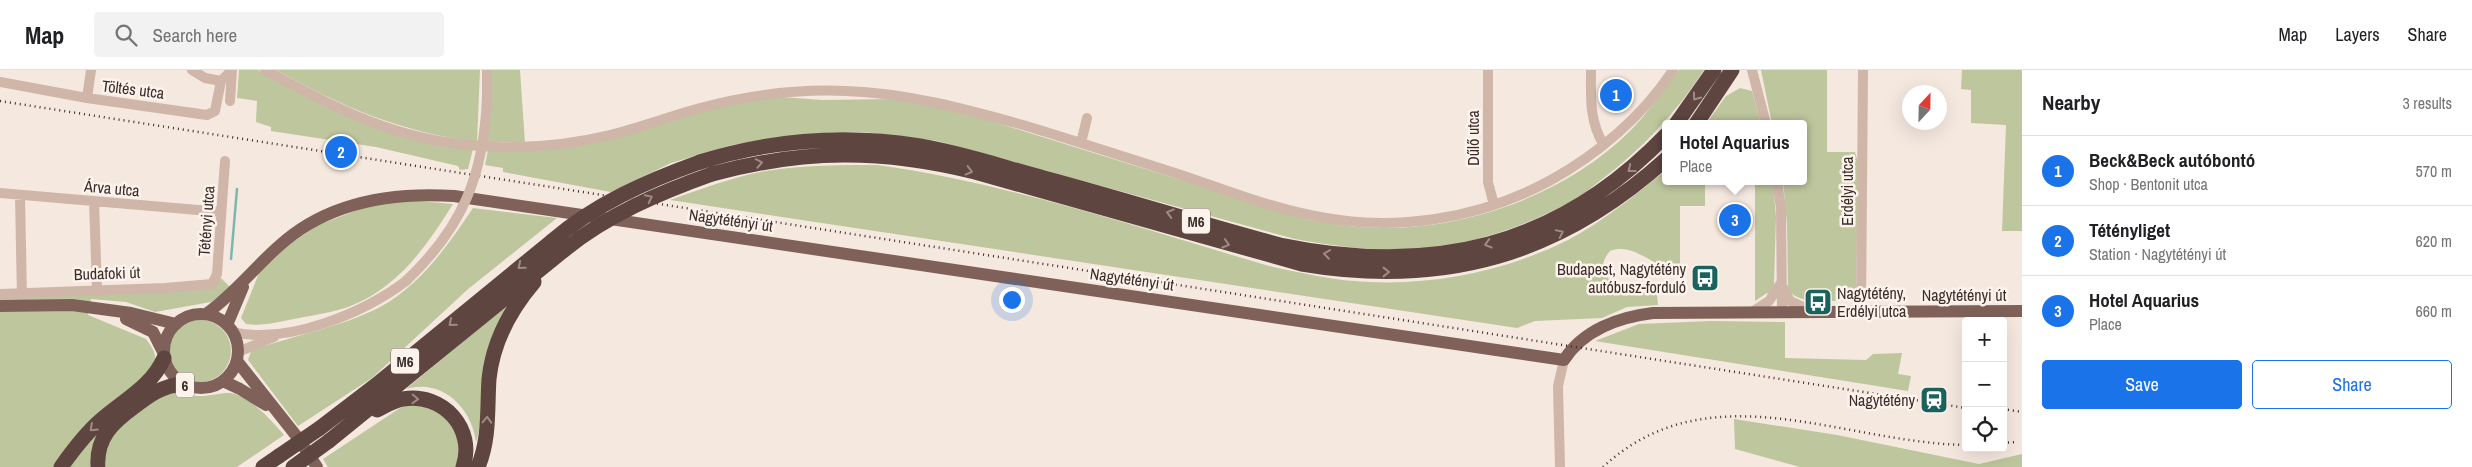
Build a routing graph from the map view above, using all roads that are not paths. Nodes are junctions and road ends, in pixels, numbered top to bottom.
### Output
1 (91, 70) edge
2 (192, 70) edge
3 (232, 70) edge
4 (265, 70) edge
5 (487, 70) edge
6 (1488, 70) edge
7 (1591, 70) edge
8 (1673, 70) edge
9 (1714, 70) edge
10 (1732, 70) edge
11 (1863, 70) edge
12 (1754, 73) edge
13 (0, 82) edge
14 (221, 82) junction
15 (87, 98) junction
16 (230, 101) dead end
17 (1087, 118) dead end
18 (1679, 120) edge
19 (1699, 120) edge
20 (1765, 120) edge
21 (1662, 139) edge
22 (1081, 143) junction
23 (1603, 144) junction
24 (225, 161) dead end
25 (1662, 162) edge
26 (1778, 185) edge
27 (0, 193) edge
28 (20, 194) junction
29 (94, 201) junction
30 (1494, 205) junction
31 (221, 212) junction
32 (556, 250) junction
33 (249, 276) junction
34 (214, 282) joint
35 (1782, 282) junction
36 (97, 290) junction
37 (0, 294) edge
38 (22, 299) junction
39 (0, 306) edge
40 (101, 310) junction
41 (1861, 311) junction
42 (2022, 311) edge
43 (1751, 312) junction
44 (1782, 312) junction
45 (1813, 312) junction
46 (206, 314) junction
47 (176, 324) junction
48 (230, 329) junction
49 (286, 332) junction
50 (164, 355) junction
51 (238, 357) junction
52 (1564, 360) junction
53 (223, 381) junction
54 (182, 384) junction
55 (276, 412) junction
56 (334, 437) junction
57 (61, 467) edge
58 (98, 467) edge
59 (263, 467) edge
60 (293, 467) edge
61 (317, 467) edge
62 (463, 467) edge
63 (478, 467) edge
64 (1560, 467) edge

1 - 15 street
2 - 14 street
3 - 14 street
3 - 16 street
4 - 22 street
5 - 49 street, bridge
6 - 30 street, Dűlő utca
7 - 23 street
8 - 23 street
9 -> 18 highway
10 - 19 highway
11 - 41 street, Erdélyi utca
12 - 20 street
13 - 15 street, Töltés utca
14 - 15 street, Töltés utca
17 - 22 street
21 -> 32 highway, M6, bridge
22 - 30 street
23 - 30 street
24 - 31 street, Tétényi utca
32 -> 25 highway, M6, bridge
26 - 35 street
27 - 28 street, Árva utca
28 - 29 street, Árva utca
28 - 38 street
29 - 31 street, Árva utca
29 - 36 street
31 - 34 street, Tétényi utca
32 - 56 highway, M6
32 -> 59 highway, M6, bridge
63 -> 32 highway
33 - 46 main road, Nagytétényi út
33 - 48 main road, Nagytétényi út
33 - 52 main road, Nagytétényi út
34 - 36 street, Budafoki út
35 - 43 street
35 - 44 street
35 - 45 street
36 - 38 street, Budafoki út
37 - 38 street, Budafoki út
38 - 39 main road, Budafoki út / 6
38 - 40 main road, Budafoki út / 6
40 - 47 main road, Budafoki út / 6
40 - 50 main road, Budafoki út / 6
41 - 42 main road, Nagytétényi út
41 - 45 main road, Nagytétényi út
43 - 44 main road, Nagytétényi út
43 - 52 main road, Nagytétényi út
44 - 45 main road, Nagytétényi út
46 - 47 main road
46 - 48 main road
47 - 50 main road, 6
48 - 49 street
48 - 51 main road
49 - 51 street
50 - 54 main road, 6
50 -> 57 highway
51 - 53 main road
51 - 55 main road
52 - 64 street
53 - 54 main road, 6
53 - 55 main road
54 - 58 highway
55 - 61 main road
56 - 60 highway, M6, bridge
56 -> 62 highway

